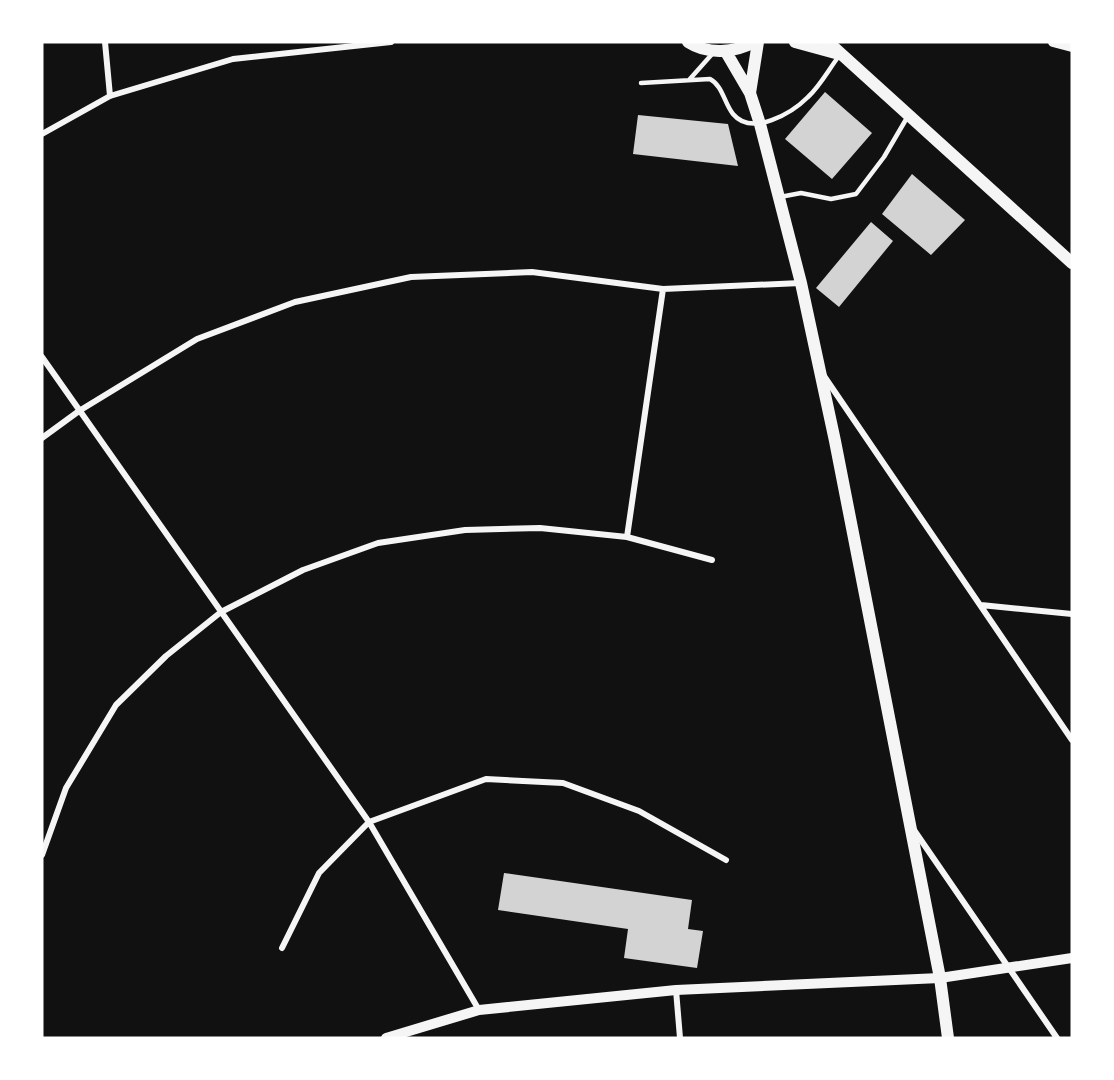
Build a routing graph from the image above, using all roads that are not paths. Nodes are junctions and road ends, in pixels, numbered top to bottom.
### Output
1 (105, 42) edge
2 (391, 42) edge
3 (687, 42) edge
4 (756, 42) edge
5 (795, 42) edge
6 (828, 42) edge
7 (1053, 42) edge
8 (1072, 47) edge
9 (721, 51) junction
10 (840, 55) junction
11 (689, 80) junction
12 (640, 83) dead end
13 (750, 93) junction
14 (110, 96) junction
15 (908, 116) junction
16 (760, 124) junction
17 (42, 134) edge
18 (779, 198) junction
19 (1072, 263) edge
20 (801, 283) junction
21 (663, 289) junction
22 (42, 357) edge
23 (820, 371) junction
24 (80, 411) junction
25 (42, 438) edge
26 (627, 537) junction
27 (712, 560) dead end
28 (981, 605) junction
29 (220, 612) junction
30 (1072, 614) edge
31 (1072, 740) edge
32 (369, 822) junction
33 (909, 822) junction
34 (42, 855) edge
35 (726, 860) dead end
36 (282, 948) dead end
37 (1072, 958) edge
38 (1008, 968) junction
39 (940, 978) junction
40 (676, 990) junction
41 (479, 1010) junction
42 (386, 1038) edge
43 (680, 1038) edge
44 (948, 1038) edge
45 (1057, 1038) edge

1 - 14 street
2 - 14 street
3 - 9 main road
4 - 9 main road
4 - 13 main road
5 - 10 main road
6 - 10 main road
7 - 8 street
9 - 11 lane
9 - 13 main road
10 - 15 main road
10 - 16 lane
11 - 12 lane
11 - 16 lane
13 - 16 main road
14 - 17 street
15 - 18 lane
15 - 19 main road
16 - 18 main road
18 - 20 main road
20 - 21 street
20 - 23 main road
21 - 24 street
21 - 26 street
22 - 24 street
23 - 28 street
23 - 33 main road
24 - 25 street
24 - 29 street
26 - 27 street
26 - 29 street
28 - 30 street
28 - 31 street
29 - 32 street
29 - 34 street
32 - 35 street
32 - 36 street
32 - 41 street
33 - 38 street
33 - 39 main road
37 - 38 street
38 - 39 street
38 - 45 street
39 - 40 street
39 - 44 main road
40 - 41 street
40 - 43 street
41 - 42 street

